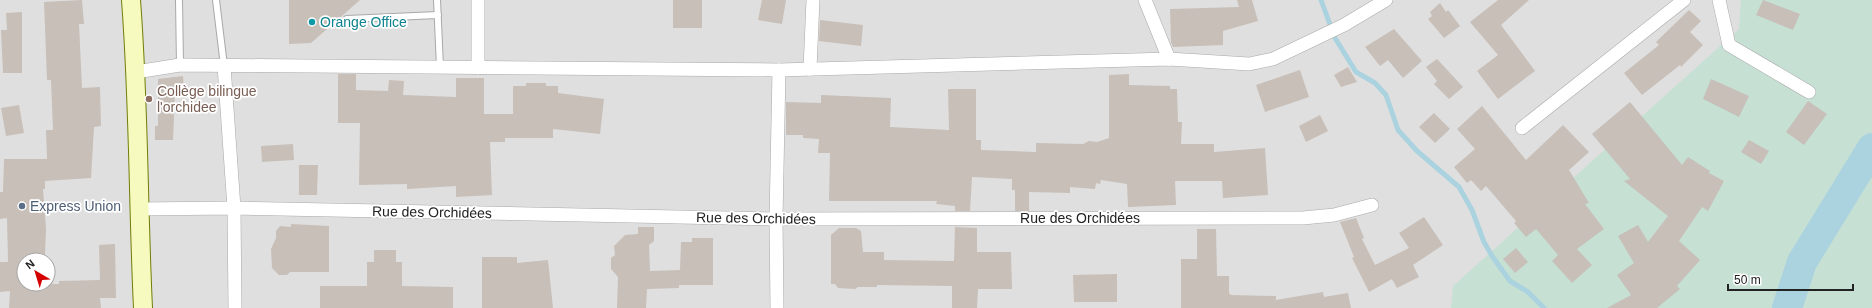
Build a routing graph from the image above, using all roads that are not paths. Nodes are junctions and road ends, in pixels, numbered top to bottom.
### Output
1 (131, 0) edge
2 (179, 0) edge
3 (216, 0) edge
4 (437, 0) edge
5 (478, 0) edge
6 (813, 0) edge
7 (1145, 0) edge
8 (1386, 0) edge
9 (1684, 0) edge
10 (1719, 0) edge
11 (438, 15) junction
12 (347, 19) dead end
13 (1169, 59) junction
14 (180, 65) junction
15 (224, 66) junction
16 (440, 68) junction
17 (478, 68) junction
18 (810, 69) junction
19 (779, 70) junction
20 (136, 72) junction
21 (1809, 92) dead end
22 (1522, 128) dead end
23 (1372, 205) dead end
24 (234, 208) junction
25 (138, 209) junction
26 (776, 219) junction
27 (143, 308) edge
28 (235, 308) edge
29 (777, 308) edge

1 - 20 main road
2 - 14 lane
3 - 15 lane
4 - 11 lane
5 - 17 street
6 - 18 street
7 - 13 street
8 - 13 street
9 - 22 street
10 - 21 street
11 - 12 lane
11 - 16 lane
13 - 18 street
14 - 15 street
14 - 20 street
15 - 16 street
15 - 24 street
16 - 17 street
17 - 19 street
18 - 19 street
19 - 26 street
20 - 25 main road
23 - 26 street, Rue des Orchidées
24 - 25 street, Rue des Orchidées
24 - 26 street, Rue des Orchidées
24 - 28 street
25 - 27 main road
26 - 29 street

